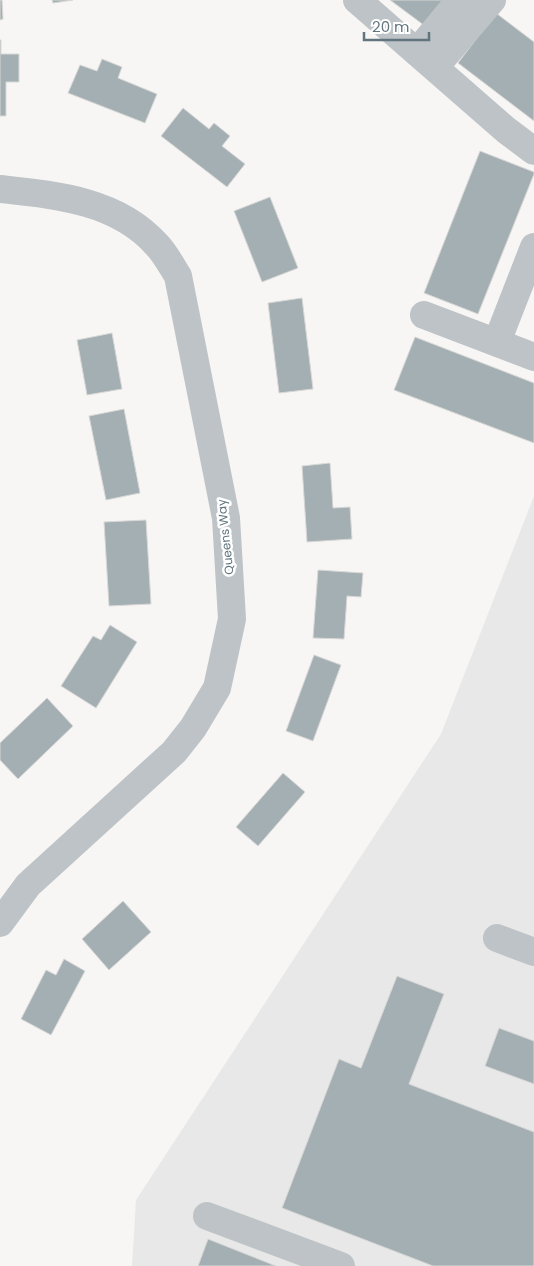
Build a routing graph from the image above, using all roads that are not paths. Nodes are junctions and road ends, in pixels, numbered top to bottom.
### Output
1 (357, 0) edge
2 (460, 0) edge
3 (486, 2) edge
4 (426, 60) junction
5 (534, 151) edge
6 (0, 189) edge
7 (534, 247) edge
8 (424, 315) dead end
9 (497, 342) junction
10 (534, 357) edge
11 (0, 923) edge
12 (497, 938) dead end
13 (534, 952) edge
14 (207, 1216) dead end
15 (341, 1266) edge

1 - 4 street
2 - 4 street
3 - 4 street
4 - 5 street
6 - 11 street, Queens Way
7 - 9 street
8 - 9 street
9 - 10 street
12 - 13 street
14 - 15 street

